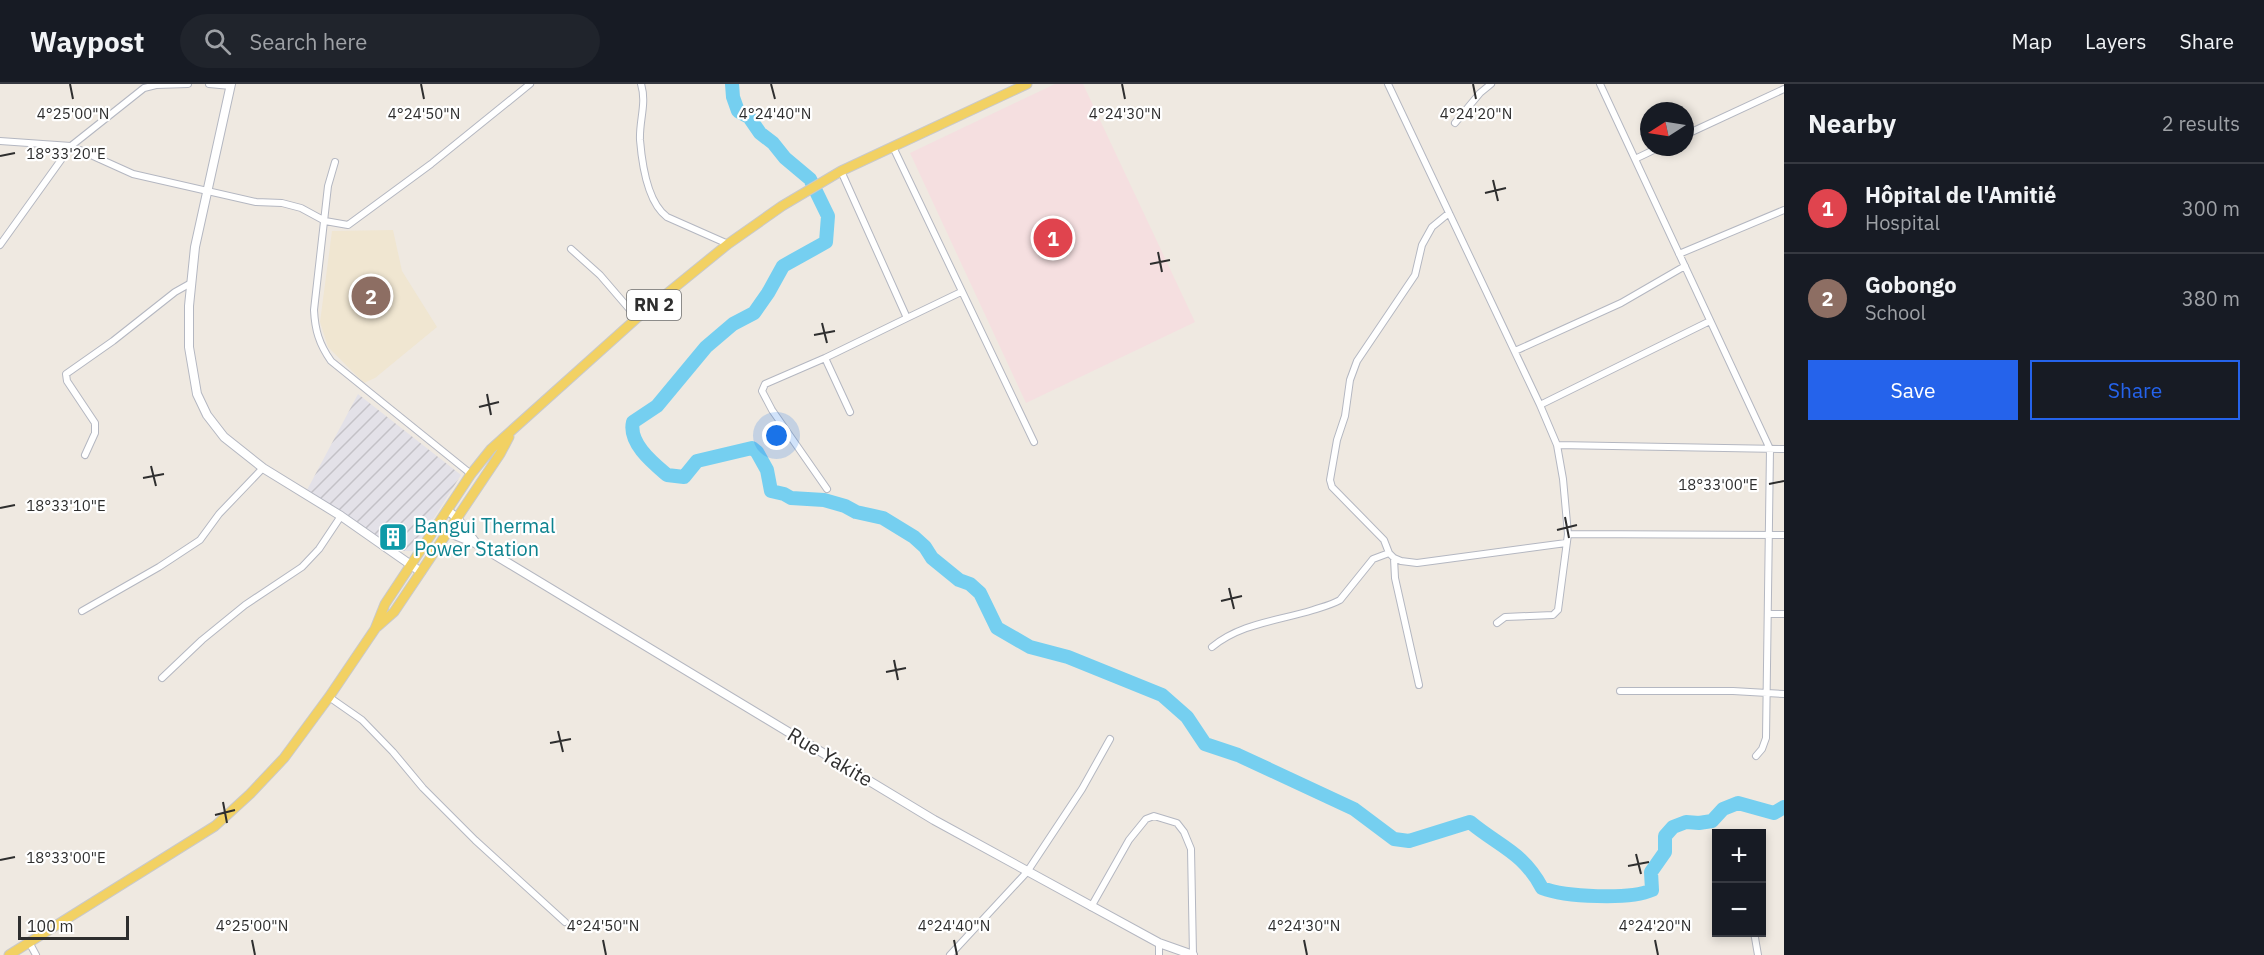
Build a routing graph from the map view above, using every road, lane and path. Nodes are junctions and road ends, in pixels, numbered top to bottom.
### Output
1 (188, 84) edge
2 (209, 84) edge
3 (530, 84) edge
4 (641, 84) edge
5 (1027, 84) edge
6 (1388, 84) edge
7 (1491, 84) edge
8 (1599, 84) edge
9 (231, 85) edge
10 (1784, 89) edge
11 (1455, 123) dead end
12 (1694, 131) edge
13 (0, 141) edge
14 (71, 146) junction
15 (893, 147) junction
16 (1641, 156) edge
17 (1635, 159) junction
18 (335, 162) dead end
19 (841, 171) junction
20 (208, 191) junction
21 (1784, 210) edge
22 (1449, 213) junction
23 (325, 221) junction
24 (728, 244) junction
25 (0, 245) edge
26 (571, 249) dead end
27 (1679, 254) junction
28 (1685, 266) junction
29 (191, 283) junction
30 (961, 292) junction
31 (637, 318) junction
32 (907, 318) junction
33 (1710, 321) junction
34 (1515, 351) junction
35 (825, 358) junction
36 (1540, 405) junction
37 (850, 412) dead end
38 (513, 431) junction
39 (1034, 442) dead end
40 (1557, 445) junction
41 (1770, 449) junction
42 (1784, 449) edge
43 (85, 455) dead end
44 (263, 468) junction
45 (471, 474) junction
46 (827, 489) dead end
47 (447, 510) junction
48 (341, 516) junction
49 (456, 518) junction
50 (437, 525) junction
51 (447, 532) junction
52 (1568, 534) junction
53 (1769, 535) junction
54 (1784, 535) edge
55 (475, 543) junction
56 (1566, 543) junction
57 (1392, 556) junction
58 (410, 565) junction
59 (421, 572) junction
60 (82, 610) dead end
61 (1768, 614) junction
62 (1784, 615) edge
63 (1497, 623) dead end
64 (375, 629) junction
65 (1212, 647) dead end
66 (162, 678) dead end
67 (1419, 684) dead end
68 (1620, 692) dead end
69 (1768, 692) junction
70 (1784, 694) edge
71 (329, 697) junction
72 (1110, 739) dead end
73 (1756, 756) dead end
74 (1027, 872) junction
75 (1090, 907) junction
76 (565, 922) dead end
77 (1755, 937) edge
78 (30, 942) junction
79 (1159, 943) junction
80 (9, 955) edge
81 (36, 955) edge
82 (950, 955) edge
83 (1159, 955) edge
84 (1193, 955) edge
85 (1758, 955) edge

1 - 14 street
2 - 9 street
3 - 23 street
4 - 24 street
5 - 15 main road, RN 2
6 - 22 street
7 - 11 street
8 - 17 street
9 - 20 main road
10 - 12 street
13 - 14 street
14 - 20 street
14 - 25 street
15 - 19 main road, RN 2
15 - 30 street
16 - 17 street
17 - 27 street
18 - 23 street
19 - 24 main road, RN 2
19 - 32 street
20 - 23 street
20 - 29 main road
21 - 27 street
22 - 34 street
22 - 57 street
23 - 45 street
24 - 31 main road, RN 2
26 - 31 street
27 - 28 street
28 - 33 street
28 - 34 street
29 - 43 street
29 - 44 main road
30 - 32 street
30 - 39 street
31 - 38 main road, RN 2
32 - 35 street
33 - 36 street
33 - 41 street
34 - 36 street
35 - 37 street
35 - 46 street
36 - 40 street
38 - 45 main road, RN 2
38 - 49 main road, RN 2
40 - 41 street
40 - 52 street
41 - 42 street
41 - 53 street
44 - 48 main road
44 - 60 street
45 - 47 main road, RN 2
47 - 49 main road, Rue Yakite
47 - 50 main road, RN 2
48 - 58 main road
48 - 66 street
49 - 51 main road, RN 2
49 - 55 main road, Rue Yakite
50 - 51 main road, Rue Yakite
50 - 58 main road, RN 2
51 - 55 main road, Rue Yakite
51 - 59 main road, RN 2
52 - 53 street
52 - 56 street
53 - 54 street
53 - 61 street
55 - 74 main road, Rue Yakite
56 - 57 street
56 - 63 street
57 - 65 street
57 - 67 street
58 - 59 main road
58 - 64 main road, RN 2
59 - 64 main road, RN 2
61 - 62 street
61 - 69 street
64 - 71 main road, RN 2
68 - 69 street
69 - 70 street
69 - 73 street
71 - 76 street
71 - 78 main road, RN 2
72 - 74 street
74 - 75 main road, Rue Yakite
74 - 82 street
75 - 79 main road, Rue Yakite
75 - 84 street
77 - 85 street
78 - 80 main road, RN 2
78 - 81 street
79 - 83 street
79 - 84 main road, Rue Yakite

